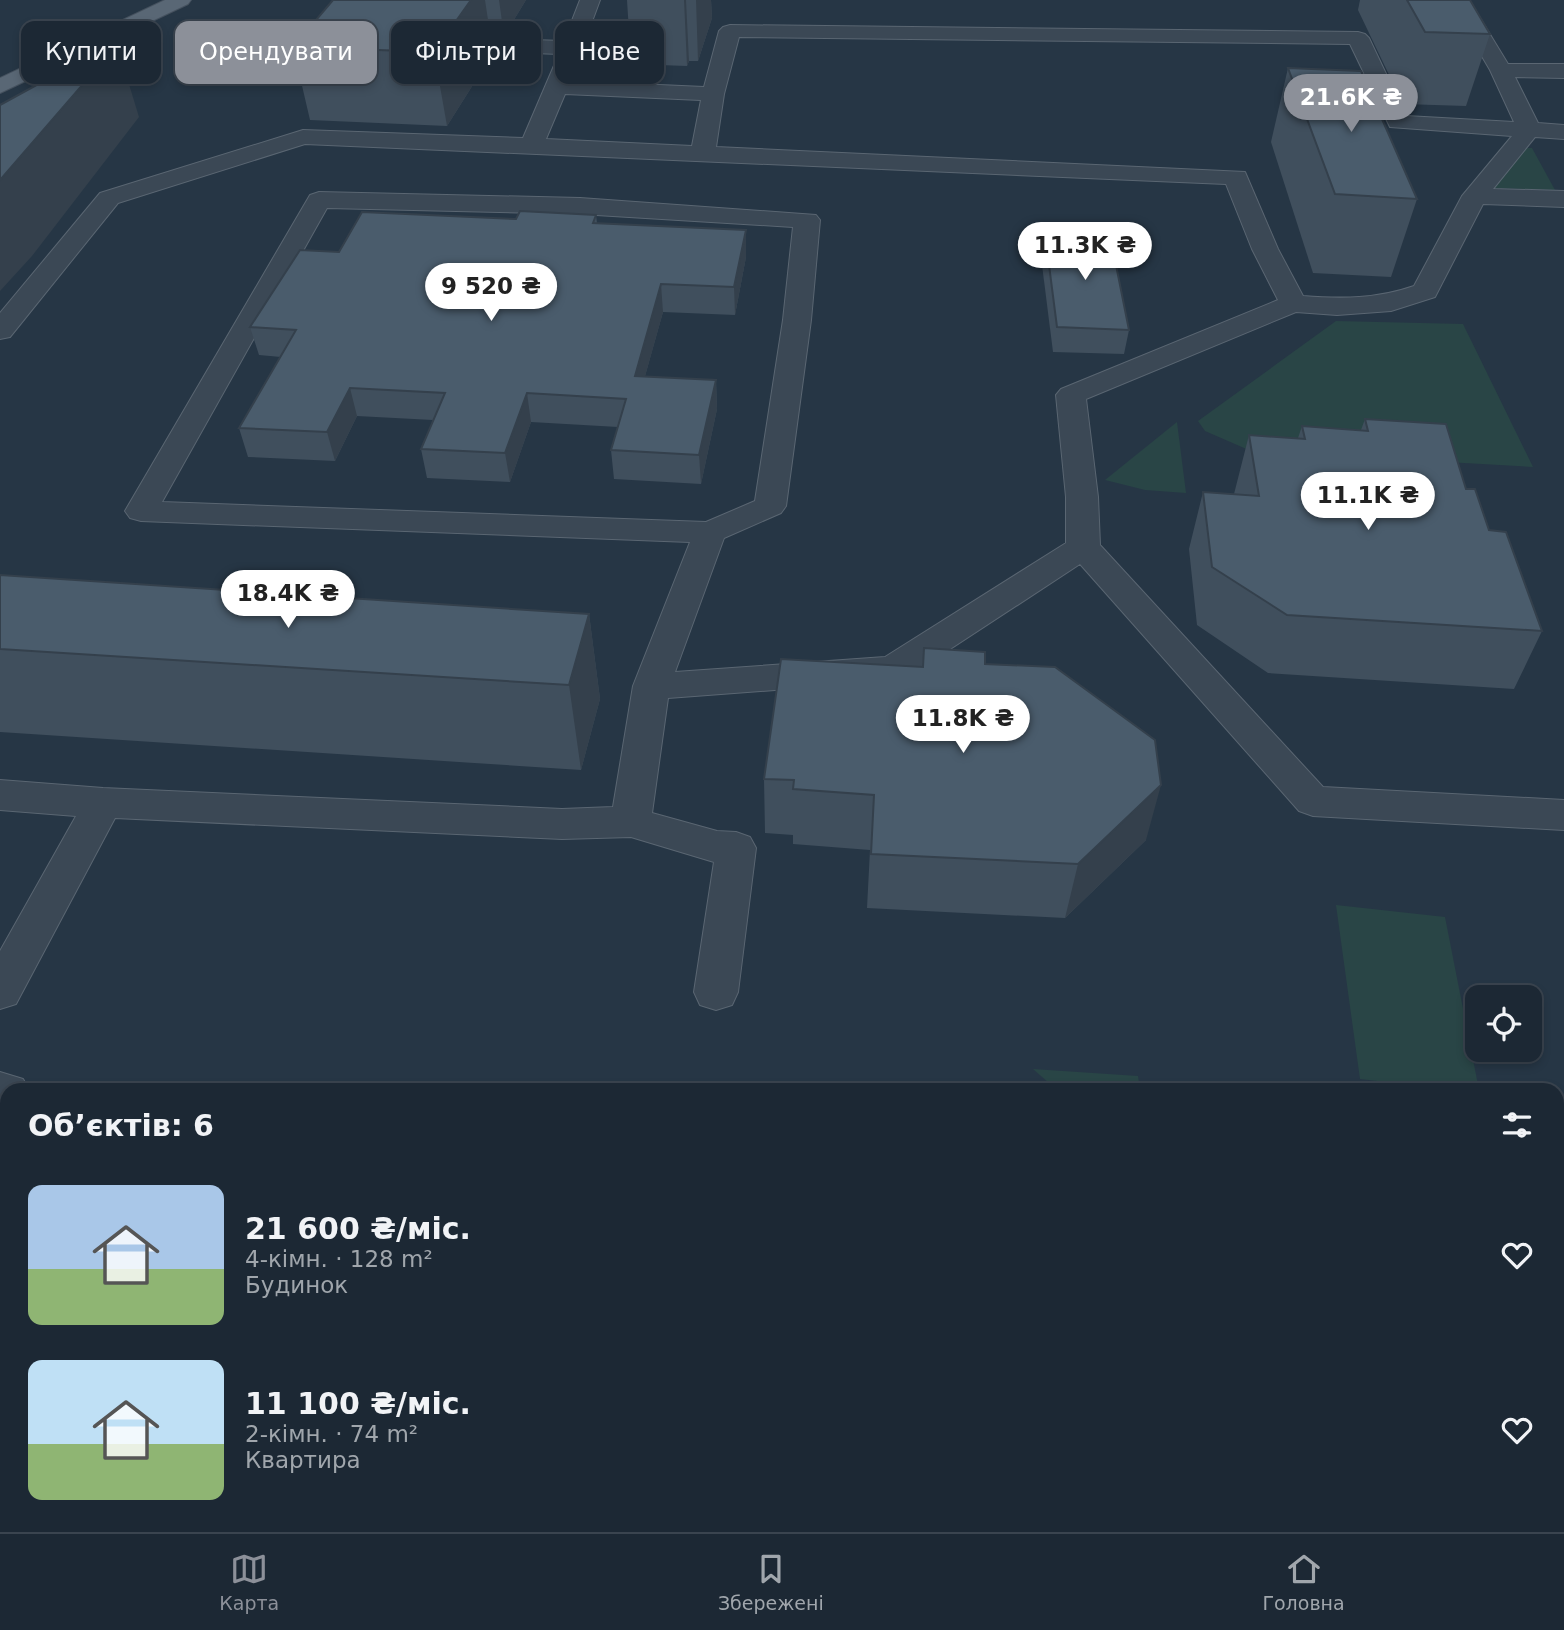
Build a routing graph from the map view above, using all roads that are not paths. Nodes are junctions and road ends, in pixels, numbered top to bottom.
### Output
1 (181, 0) edge
2 (590, 0) edge
3 (1459, 0) edge
4 (582, 21) edge
5 (1501, 70) junction
6 (1564, 71) edge
7 (558, 84) edge
8 (0, 86) edge
9 (557, 87) junction
10 (713, 94) junction
11 (1529, 130) junction
12 (1564, 132) edge
13 (531, 145) junction
14 (703, 154) junction
15 (590, 178) junction
16 (1474, 196) junction
17 (1564, 200) edge
18 (1293, 303) junction
19 (0, 331) edge
20 (710, 532) junction
21 (1083, 547) junction
22 (651, 686) junction
23 (0, 795) edge
24 (103, 803) junction
25 (1564, 816) edge
26 (631, 822) junction
27 (0, 991) edge
28 (716, 992) dead end

1 - 8 main road
2 - 4 lane
3 - 5 lane
5 - 6 lane
5 - 11 lane
7 - 9 lane
9 - 10 lane
9 - 13 lane
10 - 11 lane
10 - 14 lane
11 - 12 lane
11 - 16 lane
13 - 15 lane
13 - 19 lane
14 - 15 lane
14 - 18 lane
15 - 20 lane
15 - 20 lane
16 - 17 lane
16 - 18 lane
18 - 21 lane
20 - 22 lane
21 - 22 lane
21 - 25 lane
22 - 26 lane
23 - 24 lane
24 - 26 lane
24 - 27 lane
26 - 28 lane

